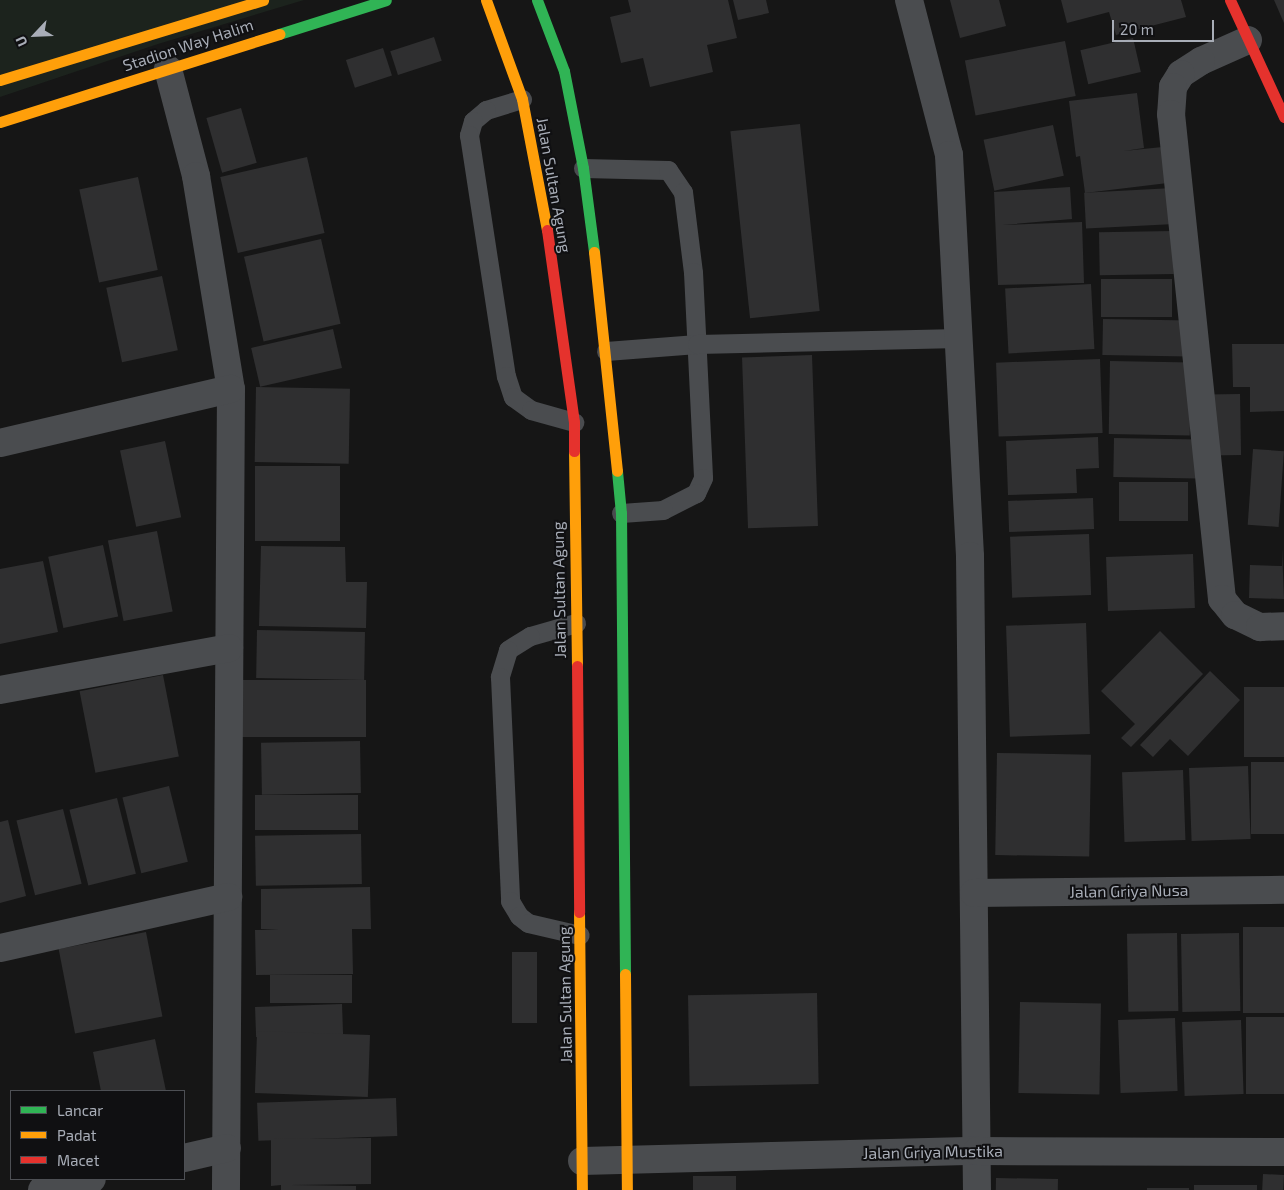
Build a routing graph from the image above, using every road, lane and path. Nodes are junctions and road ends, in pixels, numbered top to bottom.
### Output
1 (263, 0) edge
2 (386, 0) edge
3 (486, 0) edge
4 (537, 0) edge
5 (909, 0) edge
6 (1230, 0) edge
7 (1248, 40) junction
8 (168, 69) junction
9 (0, 80) edge
10 (522, 99) junction
11 (1284, 117) edge
12 (0, 122) edge
13 (583, 168) junction
14 (959, 338) junction
15 (697, 344) junction
16 (606, 350) junction
17 (231, 388) junction
18 (574, 422) junction
19 (0, 443) edge
20 (621, 513) junction
21 (576, 623) junction
22 (1284, 626) edge
23 (230, 648) junction
24 (0, 690) edge
25 (1284, 890) edge
26 (974, 893) junction
27 (228, 897) junction
28 (580, 935) junction
29 (0, 948) edge
30 (227, 1148) junction
31 (977, 1151) junction
32 (1284, 1152) edge
33 (185, 1158) edge
34 (627, 1160) junction
35 (582, 1161) junction
36 (87, 1180) edge
37 (42, 1190) edge
38 (226, 1190) edge
39 (582, 1190) edge
40 (626, 1190) edge
41 (977, 1190) edge

1 - 9 main road, Stadion Way Halim
2 - 8 main road, Stadion Way Halim
3 - 10 main road, Jalan Sultan Agung
4 - 13 main road, Jalan Sultan Agung
5 - 14 street
6 - 7 main road
7 - 11 main road
7 - 22 street
8 - 12 main road, Stadion Way Halim
8 - 17 street
10 - 18 main road, Jalan Sultan Agung
10 - 18 lane
13 - 15 lane
13 - 16 main road, Jalan Sultan Agung
14 - 15 lane
14 - 26 street
15 - 16 lane
15 - 20 lane
16 - 20 main road, Jalan Sultan Agung
17 - 19 street
17 - 23 street
18 - 21 main road, Jalan Sultan Agung
20 - 34 main road, Jalan Sultan Agung
21 - 28 main road, Jalan Sultan Agung
21 - 28 lane
23 - 24 street
23 - 27 street
25 - 26 street, Jalan Griya Nusa
26 - 31 street
27 - 29 street
27 - 30 street
28 - 35 main road, Jalan Sultan Agung
30 - 33 street
30 - 38 street
31 - 32 street, Jalan Griya Mustika
31 - 34 street, Jalan Griya Mustika
31 - 41 street
34 - 35 street, Jalan Griya Mustika
34 - 40 main road, Jalan Sultan Agung
35 - 39 main road, Jalan Sultan Agung
36 - 37 street

